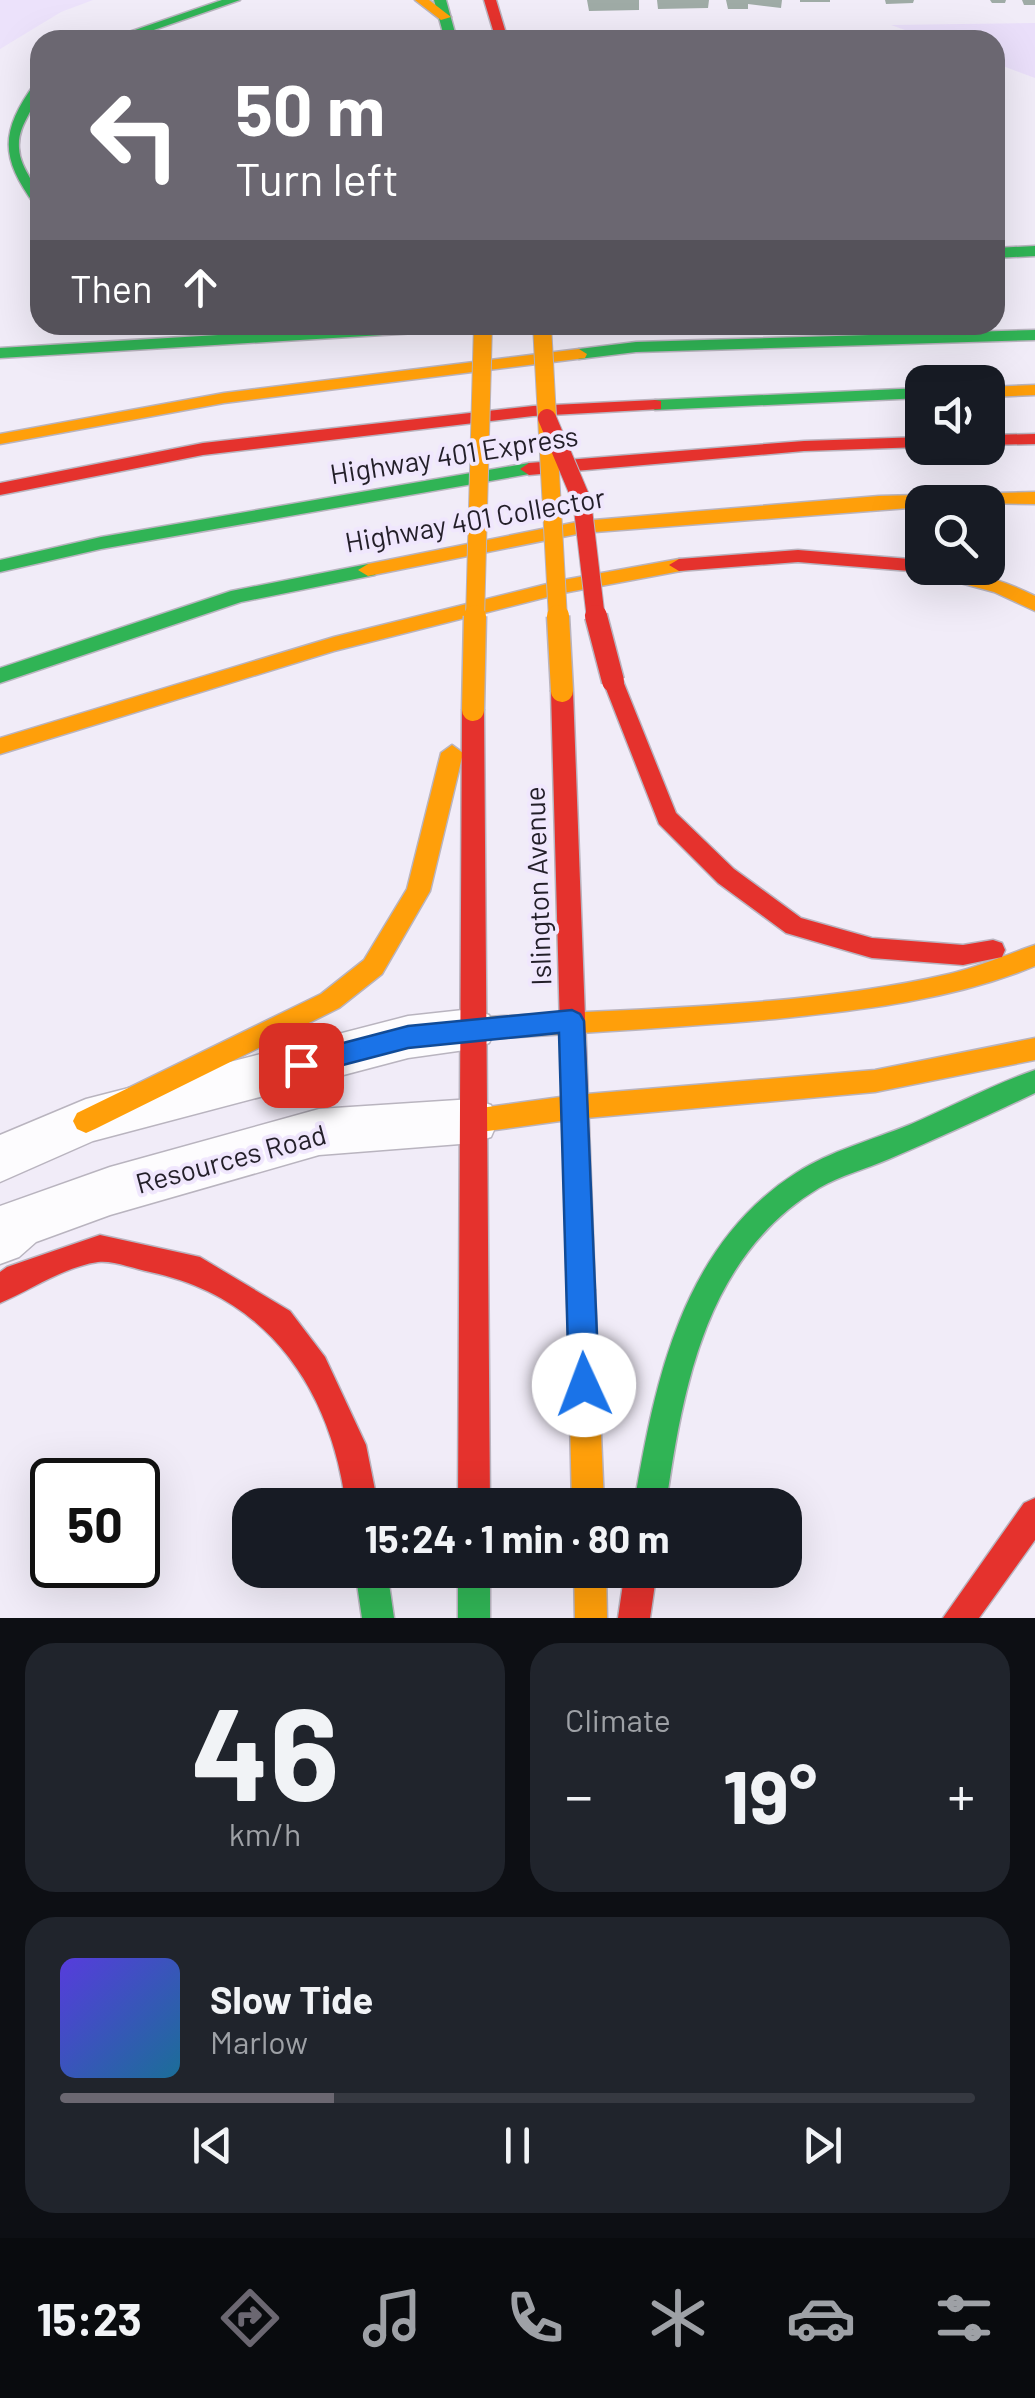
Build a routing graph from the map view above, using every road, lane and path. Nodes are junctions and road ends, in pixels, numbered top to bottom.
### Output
1 (164, 0) edge
2 (234, 0) edge
3 (420, 0) edge
4 (490, 0) edge
5 (442, 8) edge
6 (111, 30) edge
7 (119, 30) edge
8 (499, 30) edge
9 (30, 95) edge
10 (30, 196) edge
11 (1035, 234) edge
12 (1005, 235) edge
13 (1035, 250) edge
14 (1005, 252) edge
15 (300, 335) edge
16 (483, 335) edge
17 (543, 335) edge
18 (1035, 335) edge
19 (0, 353) edge
20 (1035, 390) edge
21 (1005, 391) edge
22 (905, 395) edge
23 (547, 418) junction
24 (1035, 438) edge
25 (0, 439) edge
26 (1005, 439) edge
27 (905, 443) edge
28 (0, 489) edge
29 (1035, 498) edge
30 (101, 543) junction
31 (905, 564) edge
32 (0, 566) edge
33 (0, 574) edge
34 (993, 585) edge
35 (238, 596) junction
36 (1035, 604) edge
37 (0, 654) edge
38 (0, 676) edge
39 (473, 710) junction
40 (0, 746) edge
41 (1035, 942) edge
42 (1035, 954) edge
43 (572, 1021) junction
44 (472, 1030) junction
45 (1035, 1049) edge
46 (1035, 1082) edge
47 (574, 1106) junction
48 (86, 1120) junction
49 (473, 1122) junction
50 (0, 1159) edge
51 (0, 1239) edge
52 (0, 1289) edge
53 (360, 1488) edge
54 (474, 1488) edge
55 (587, 1488) edge
56 (652, 1488) edge
57 (1035, 1514) edge
58 (374, 1588) edge
59 (474, 1588) edge
60 (590, 1588) edge
61 (638, 1588) edge
62 (378, 1618) edge
63 (474, 1618) edge
64 (591, 1618) edge
65 (634, 1618) edge
66 (959, 1618) edge

1 - 6 main road
2 - 7 main road
3 - 5 main road
4 - 8 main road
9 - 10 main road
11 - 12 main road
13 - 14 main road
15 - 19 main road
16 - 39 main road, bridge
17 - 23 main road, Islington Avenue, bridge
18 - 25 main road
20 - 21 main road
22 - 28 main road, Highway 401 Express
23 - 41 main road, bridge
23 - 43 main road, Islington Avenue, bridge
24 - 26 main road
27 - 30 main road, Highway 401 Express
29 - 35 main road, Highway 401 Collector
30 - 32 main road, Highway 401 Express
30 - 33 main road
31 - 40 main road
34 - 36 main road
35 - 37 main road
35 - 38 main road, Highway 401 Collector
39 - 44 main road
39 - 48 main road
42 - 43 main road
43 - 44 main road
43 - 47 main road, Islington Avenue
44 - 48 street
44 - 49 main road
45 - 47 main road
46 - 56 main road
47 - 49 main road
47 - 55 main road, Islington Avenue
48 - 50 street
49 - 51 street, Resources Road
49 - 54 main road
52 - 53 main road
57 - 66 main road
58 - 62 main road
59 - 63 main road
60 - 64 main road
61 - 65 main road

